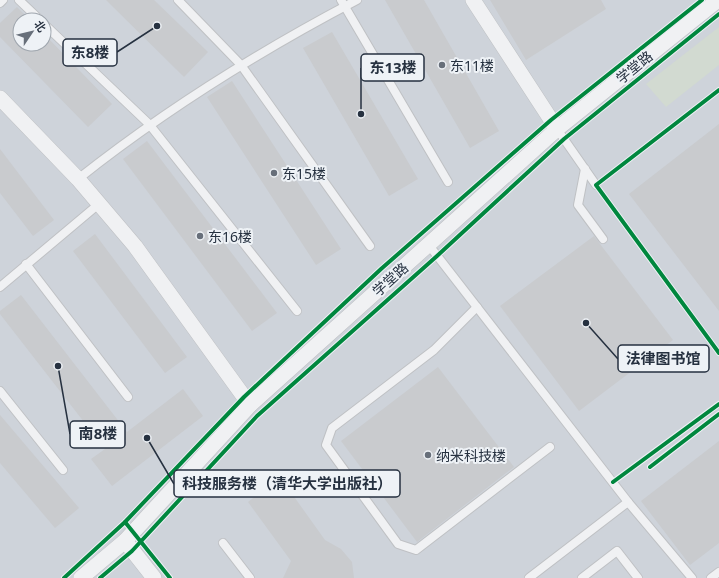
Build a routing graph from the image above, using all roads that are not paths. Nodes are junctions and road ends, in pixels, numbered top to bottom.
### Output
1 (3, 0) edge
2 (19, 0) edge
3 (178, 0) edge
4 (357, 0) edge
5 (473, 0) edge
6 (718, 0) edge
7 (0, 3) edge
8 (343, 3) edge
9 (32, 12) edge
10 (52, 32) edge
11 (241, 65) junction
12 (0, 98) edge
13 (149, 124) junction
14 (557, 129) junction
15 (585, 169) junction
16 (78, 179) junction
17 (448, 182) dead end
18 (596, 185) dead end
19 (100, 204) junction
20 (603, 239) dead end
21 (428, 244) junction
22 (370, 246) dead end
23 (26, 264) junction
24 (0, 287) edge
25 (478, 307) junction
26 (297, 311) dead end
27 (0, 391) edge
28 (128, 396) dead end
29 (250, 405) junction
30 (550, 447) dead end
31 (63, 470) dead end
32 (628, 502) junction
33 (124, 541) junction
34 (223, 544) dead end
35 (719, 572) edge
36 (81, 578) edge
37 (154, 578) edge
38 (250, 578) edge
39 (529, 578) edge
40 (582, 578) edge
41 (638, 578) edge
42 (692, 578) edge
43 (711, 578) edge

1 - 7 lane
2 - 9 lane
3 - 11 lane
4 - 8 lane
5 - 14 street
6 - 14 street, 学堂路
8 - 11 lane
8 - 17 lane
10 - 13 lane
11 - 13 lane
11 - 22 lane
12 - 16 street
13 - 16 lane
13 - 26 lane
14 - 15 lane
14 - 21 street, 学堂路
15 - 18 lane
15 - 20 lane
16 - 19 street
19 - 23 lane
19 - 29 street
21 - 25 lane
21 - 29 street, 学堂路
23 - 24 lane
23 - 28 lane
25 - 30 lane
25 - 32 lane
27 - 31 lane
29 - 33 street, 学堂路
32 - 39 lane
32 - 42 lane
33 - 36 street, 学堂路
33 - 37 street
34 - 38 lane
35 - 43 lane
40 - 41 lane

